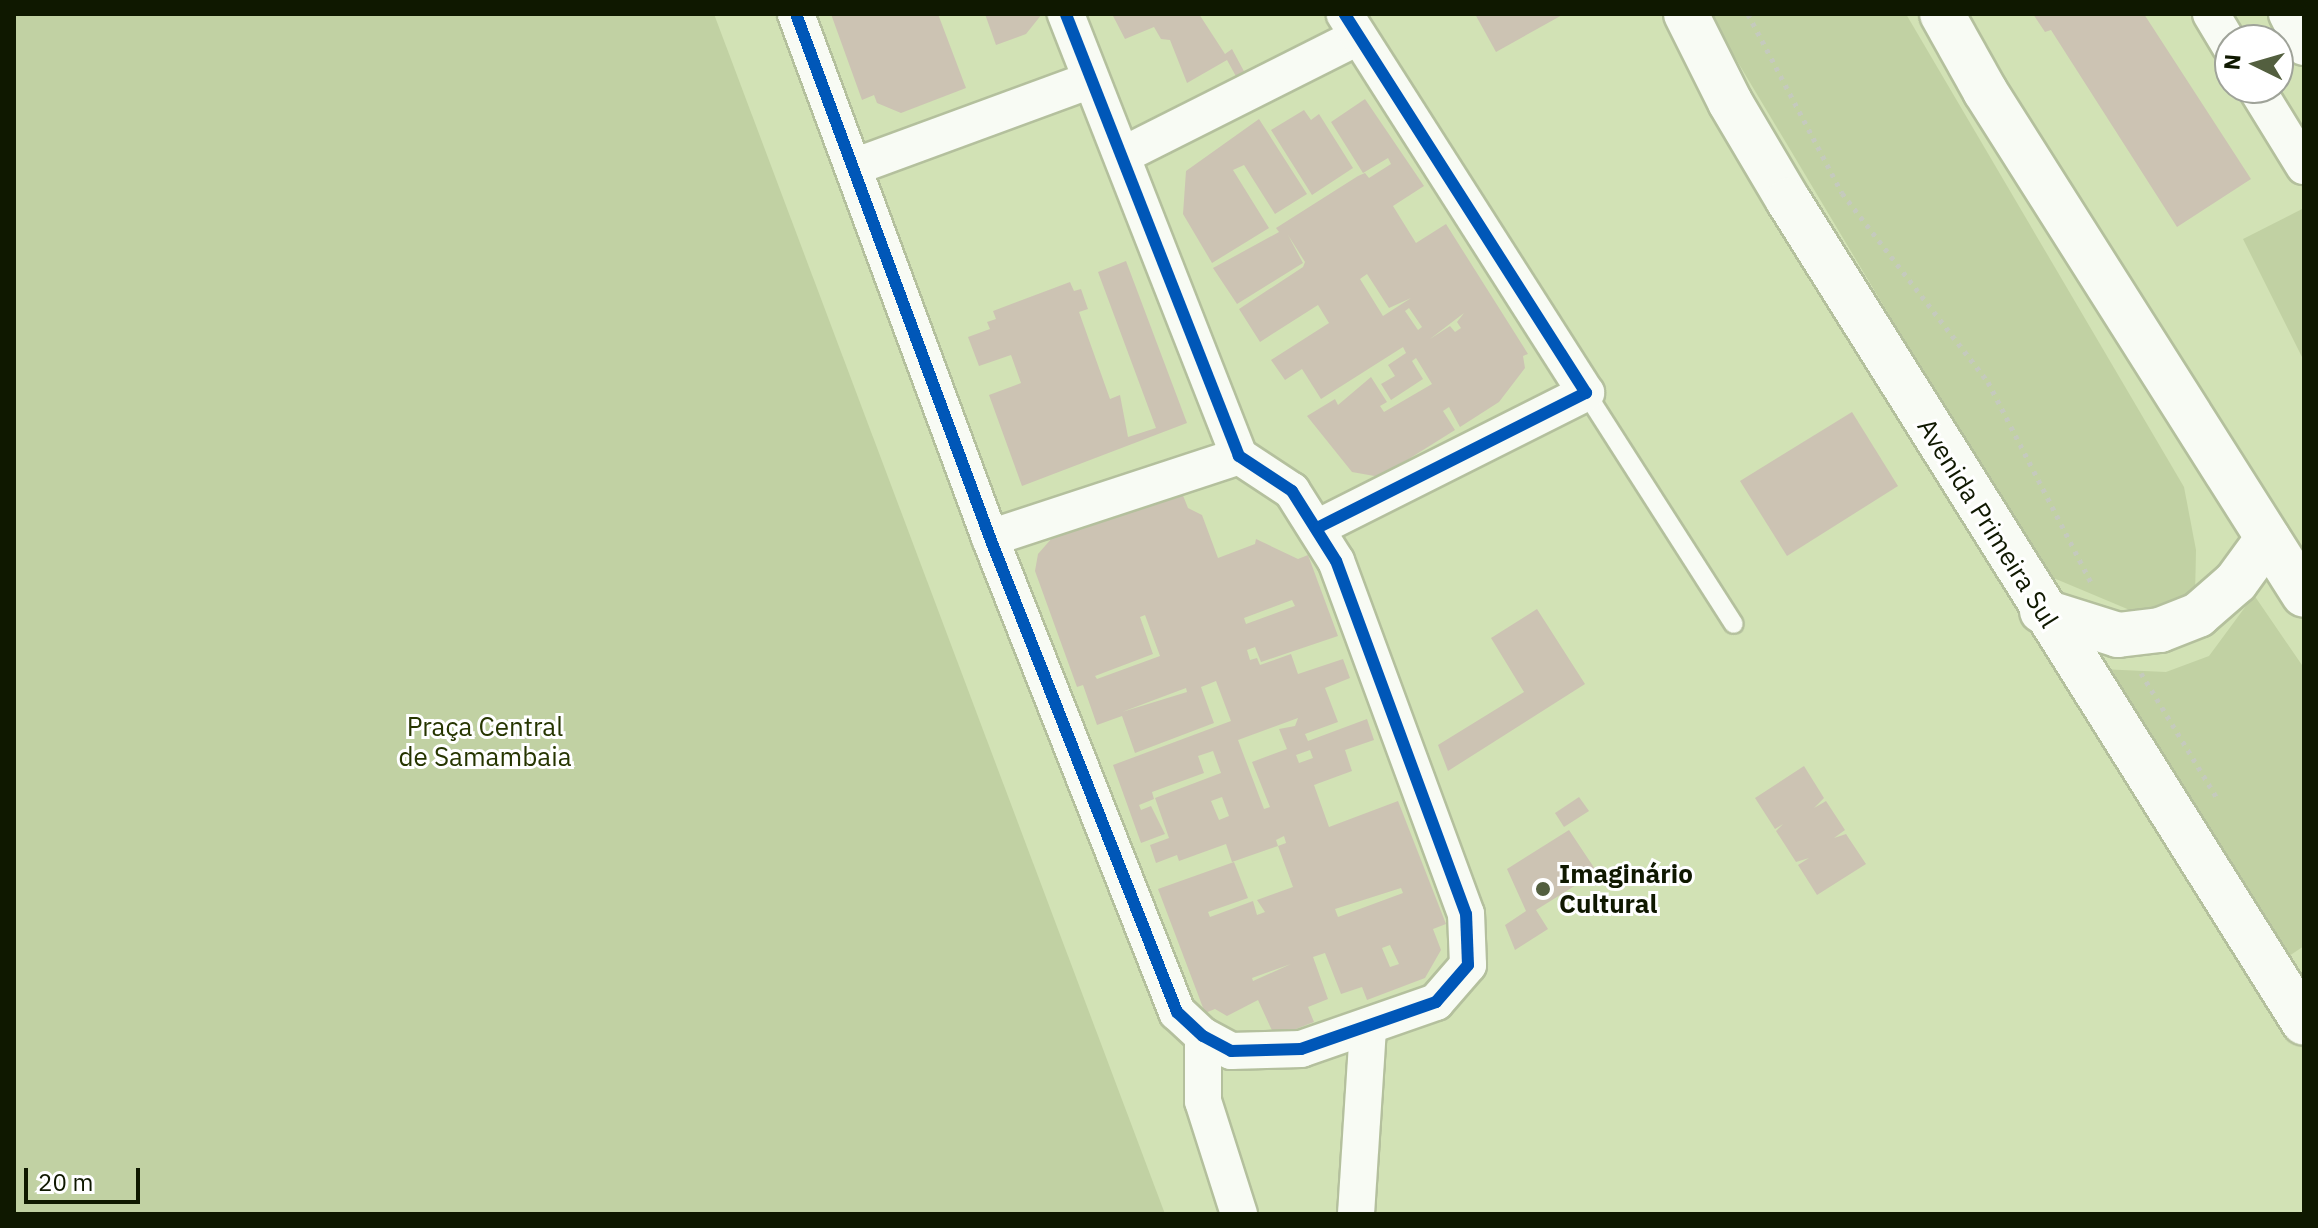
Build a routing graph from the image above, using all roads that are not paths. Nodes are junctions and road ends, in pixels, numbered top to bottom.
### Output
1 (796, 14) edge
2 (1066, 14) edge
3 (1686, 14) edge
4 (1942, 14) edge
5 (2287, 14) edge
6 (1352, 25) edge
7 (2304, 47) edge
8 (1090, 80) junction
9 (2266, 104) edge
10 (1125, 154) junction
11 (2304, 166) edge
12 (854, 167) junction
13 (1586, 393) junction
14 (1239, 456) junction
15 (1319, 527) junction
16 (990, 538) junction
17 (2268, 538) junction
18 (2304, 595) edge
19 (2042, 611) junction
20 (1734, 624) dead end
21 (2304, 1023) edge
22 (1368, 1030) junction
23 (1203, 1036) junction
24 (1239, 1214) edge
25 (1356, 1214) edge

1 - 12 street
2 - 8 street
3 - 19 main road, Avenida Primeira Sul
4 - 17 main road
5 - 7 street
6 - 10 street
6 - 13 street
8 - 10 street
8 - 12 street
9 - 11 street
10 - 14 street
12 - 16 street
13 - 15 street
13 - 20 lane
14 - 15 street
14 - 16 street
15 - 22 street
16 - 23 street
17 - 18 main road
17 - 19 main road
19 - 21 main road, Avenida Primeira Sul
22 - 23 street
22 - 25 street
23 - 24 street

